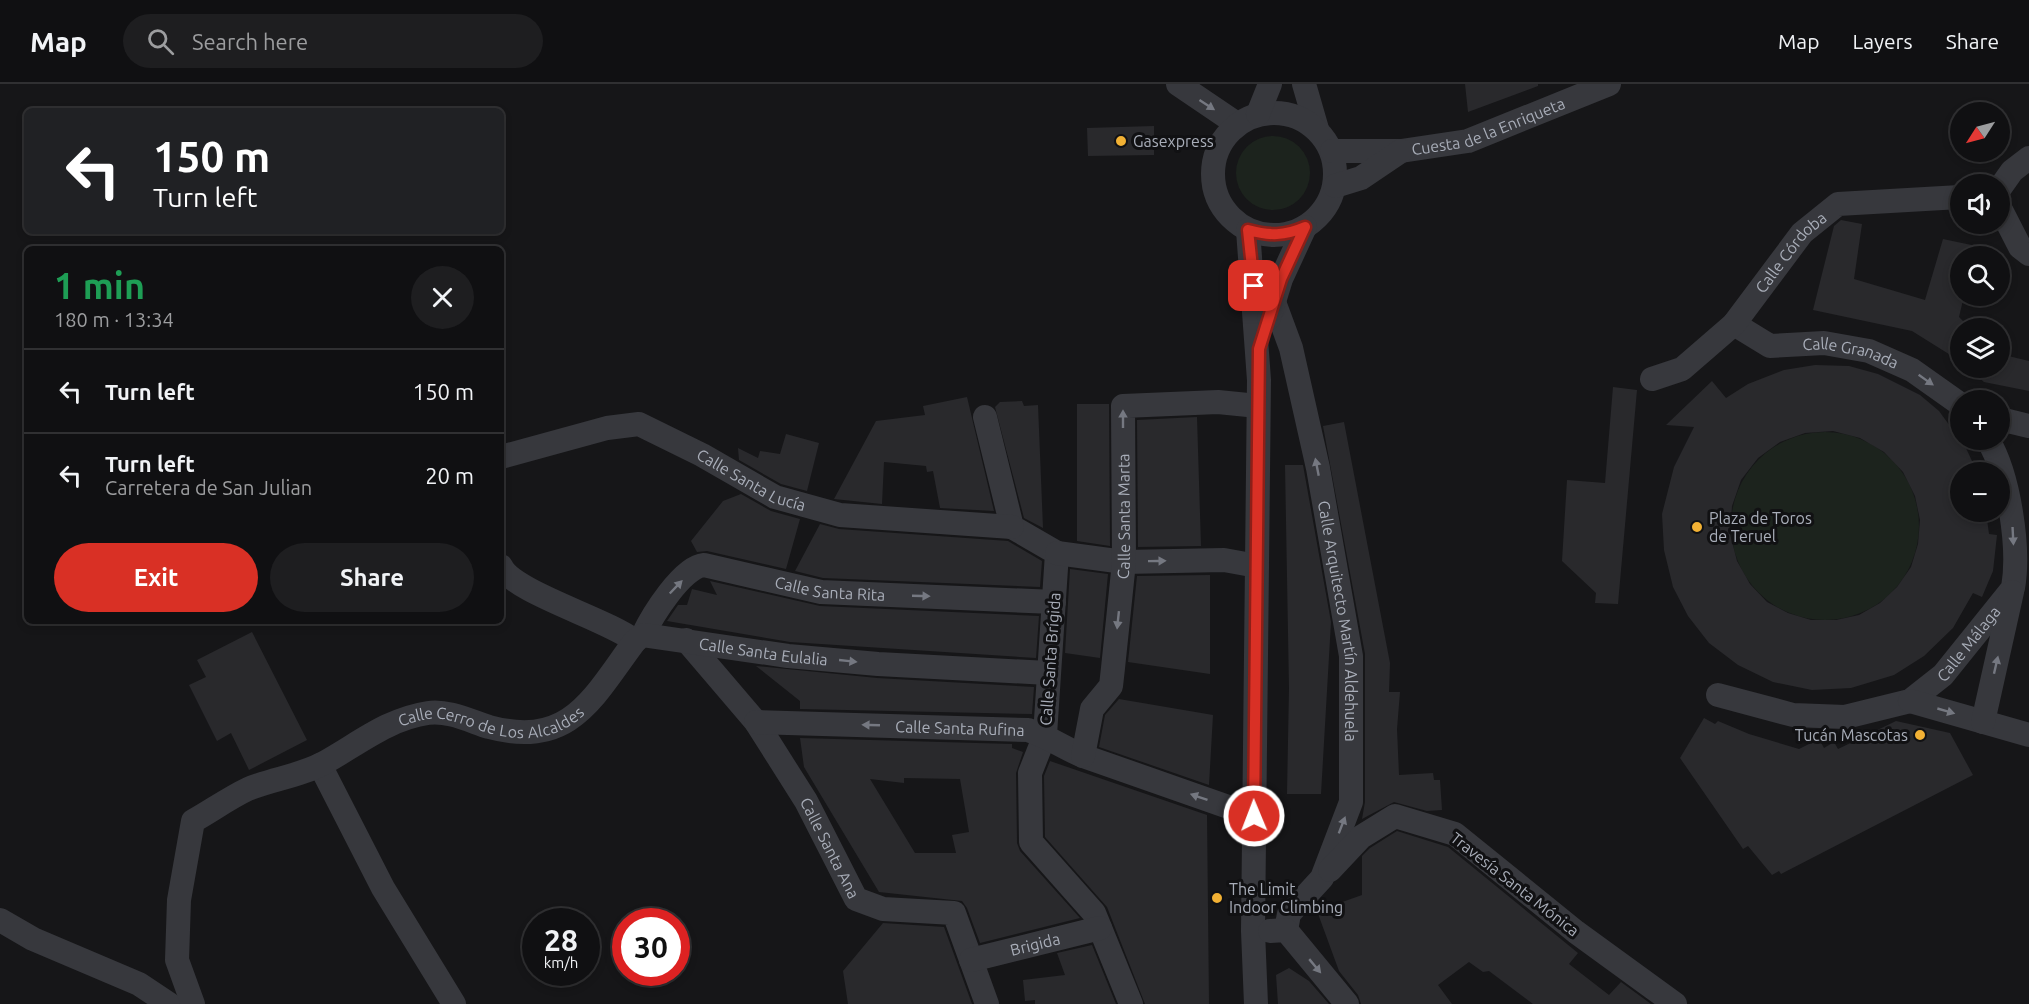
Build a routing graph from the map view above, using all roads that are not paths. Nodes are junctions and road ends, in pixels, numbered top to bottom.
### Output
1 (1178, 84) edge
2 (1270, 84) edge
3 (1304, 84) edge
4 (1609, 84) edge
5 (1258, 114) junction
6 (1237, 124) junction
7 (1317, 129) junction
8 (1332, 151) junction
9 (1401, 151) junction
10 (2029, 158) edge
11 (2010, 174) edge
12 (1335, 186) junction
13 (1950, 198) edge
14 (1305, 227) junction
15 (2010, 228) edge
16 (1248, 230) junction
17 (2029, 254) edge
18 (1274, 302) junction
19 (1734, 324) junction
20 (1259, 349) junction
21 (1652, 379) dead end
22 (1950, 397) edge
23 (1258, 406) junction
24 (985, 417) dead end
25 (2010, 421) edge
26 (2029, 426) edge
27 (1995, 450) edge
28 (504, 456) edge
29 (1012, 527) junction
30 (1057, 553) junction
31 (1124, 562) junction
32 (1257, 566) junction
33 (504, 570) edge
34 (2019, 583) edge
35 (1054, 602) junction
36 (639, 638) junction
37 (686, 640) junction
38 (1048, 673) junction
39 (1718, 695) dead end
40 (1910, 700) junction
41 (756, 722) junction
42 (1983, 722) junction
43 (1045, 735) junction
44 (2029, 735) edge
45 (1083, 756) junction
46 (320, 765) junction
47 (1254, 816) junction
48 (1322, 878) junction
49 (0, 920) edge
50 (1100, 928) junction
51 (1286, 930) junction
52 (1253, 932) junction
53 (971, 960) junction
54 (169, 1004) edge
55 (193, 1004) edge
56 (454, 1004) edge
57 (987, 1004) edge
58 (1131, 1004) edge
59 (1256, 1004) edge
60 (1347, 1004) edge
61 (1675, 1004) edge

1 -> 6 street
2 - 5 street
3 - 7 street
4 - 9 street, Cuesta de la Enriqueta
5 - 6 street
5 - 7 street
6 - 16 street
7 - 8 street
8 - 9 street, Cuesta de la Enriqueta
8 - 12 street
9 - 12 street, Cuesta de la Enriqueta
10 - 11 street
12 - 14 street
13 - 19 street, Calle Córdoba
14 - 16 street
14 - 18 street
15 - 17 street
16 - 20 street
18 - 20 street
48 -> 18 street, Calle Arquitecto Martín Aldehuela
19 - 21 street, Calle Córdoba
19 -> 22 street, Calle Granada
20 - 23 street
31 -> 23 street, Calle Santa Marta
23 - 32 street
24 - 29 street
25 - 26 street
27 -> 34 street
28 - 29 street, Calle Santa Lucía
29 - 30 street
30 - 31 street
30 - 35 street, Calle Santa Brígida
31 -> 32 street
31 -> 45 street, Calle Santa Marta
32 - 47 street
33 - 36 street, Calle Santa Eulalia
34 - 40 street, Calle Málaga
42 -> 34 street
36 -> 35 street, Calle Santa Rita
35 - 38 street, Calle Santa Brígida
36 - 37 street, Calle Santa Eulalia
36 - 46 street, Calle Cerro de Los Alcaldes
37 -> 38 street, Calle Santa Eulalia
37 - 41 street
38 - 43 street, Calle Santa Brígida
39 - 40 street, Calle Málaga
40 -> 42 street
43 -> 41 street, Calle Santa Rufina
41 - 53 street, Calle Santa Ana
42 - 44 street
43 - 45 street, Calle Santa Rufina
43 - 50 street, Calle Santa Brígida
47 -> 45 street, Calle Santa Rufina
46 - 55 street, Calle Cerro de Los Alcaldes
46 - 56 street
47 - 52 street
48 - 51 street, Calle Arquitecto Martín Aldehuela
48 - 61 street, Travesía Santa Mónica
49 - 54 street
50 - 53 street, Brigida
50 - 58 street, Calle Santa Brígida
51 - 52 street
51 -> 60 street
52 - 59 street
53 - 57 street, Calle Santa Ana

